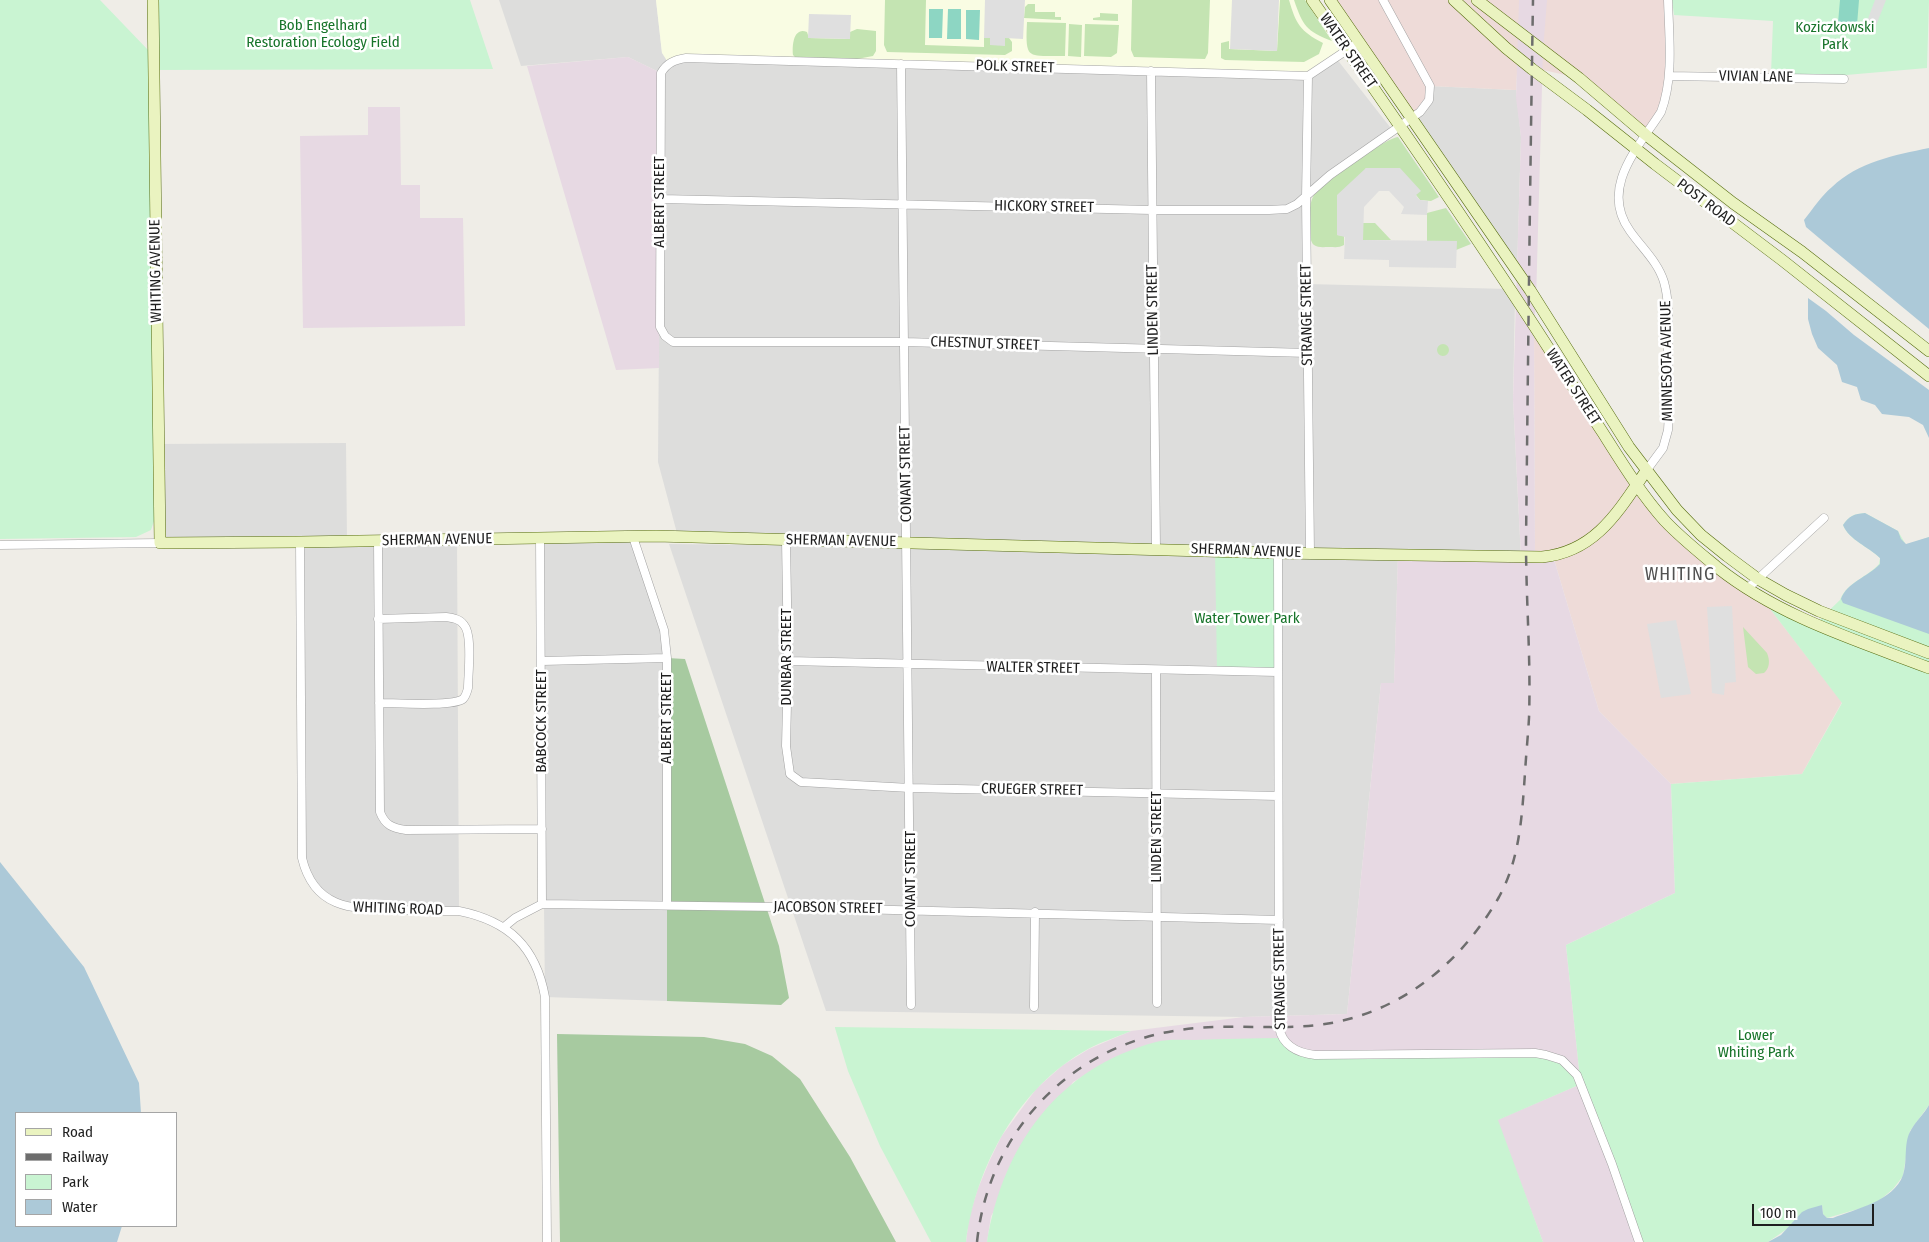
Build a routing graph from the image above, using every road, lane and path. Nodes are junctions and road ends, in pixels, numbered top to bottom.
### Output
1 (153, 0) edge
2 (1312, 0) edge
3 (1330, 0) edge
4 (1383, 0) edge
5 (1454, 0) edge
6 (1477, 0) edge
7 (1668, 0) edge
8 (1359, 42) junction
9 (1347, 50) junction
10 (902, 64) junction
11 (664, 68) joint
12 (1151, 71) junction
13 (1308, 76) junction
14 (1668, 76) junction
15 (1844, 79) dead end
16 (1412, 118) junction
17 (1400, 126) junction
18 (1646, 135) junction
19 (1636, 149) junction
20 (1306, 198) junction
21 (661, 199) junction
22 (904, 204) junction
23 (1152, 210) junction
24 (665, 336) joint
25 (904, 342) junction
26 (1153, 350) junction
27 (1929, 351) edge
28 (1308, 353) junction
29 (1929, 376) edge
30 (1646, 471) junction
31 (1636, 485) junction
32 (1824, 518) dead end
33 (633, 537) junction
34 (540, 538) junction
35 (786, 540) junction
36 (378, 541) junction
37 (300, 542) junction
38 (160, 543) junction
39 (907, 543) junction
40 (0, 545) edge
41 (1156, 548) junction
42 (1278, 553) junction
43 (1310, 554) junction
44 (1758, 579) junction
45 (1747, 589) junction
46 (378, 619) junction
47 (1929, 653) edge
48 (667, 658) junction
49 (788, 661) junction
50 (542, 662) junction
51 (909, 665) junction
52 (1929, 668) edge
53 (1156, 670) junction
54 (1277, 672) junction
55 (379, 703) junction
56 (790, 774) joint
57 (910, 788) junction
58 (1156, 792) junction
59 (1278, 796) junction
60 (542, 829) junction
61 (542, 904) junction
62 (667, 905) junction
63 (911, 910) junction
64 (1035, 912) junction
65 (1157, 916) junction
66 (1278, 920) junction
67 (504, 927) junction
68 (1157, 1003) dead end
69 (911, 1005) dead end
70 (1034, 1007) dead end
71 (547, 1242) edge
72 (1639, 1242) edge

1 - 38 main road, WHITING AVENUE
2 - 9 main road, WATER STREET
3 - 8 main road, WATER STREET
4 - 16 street, HICKORY STREET
5 - 19 main road, POST ROAD
6 - 18 main road, POST ROAD
7 - 14 street, MINNESOTA AVENUE
8 - 9 street
8 - 16 main road, WATER STREET
9 - 13 street
9 - 17 main road, WATER STREET
10 - 11 street, POLK STREET
10 - 12 street, POLK STREET
10 - 22 street, CONANT STREET
11 - 21 street, ALBERT STREET
12 - 13 street, POLK STREET
12 - 23 street, LINDEN STREET
13 - 20 street, STRANGE STREET
14 - 15 street, VIVIAN LANE
14 - 18 street, MINNESOTA AVENUE
16 - 17 street, HICKORY STREET
16 - 30 main road, WATER STREET
17 - 20 street, HICKORY STREET
17 - 31 main road, WATER STREET
18 - 19 street, MINNESOTA AVENUE
18 - 27 main road, POST ROAD
19 - 29 main road, POST ROAD
19 - 30 street, MINNESOTA AVENUE
20 - 23 street, HICKORY STREET
20 - 28 street, STRANGE STREET
21 - 22 street, HICKORY STREET
21 - 24 street, ALBERT STREET
22 - 23 street, HICKORY STREET
22 - 25 street, CONANT STREET
23 - 26 street, LINDEN STREET
24 - 25 street, CHESTNUT STREET
25 - 26 street, CHESTNUT STREET
25 - 39 street, CONANT STREET
26 - 28 street, CHESTNUT STREET
26 - 41 street, LINDEN STREET
28 - 43 street, STRANGE STREET
30 - 31 main road, SHERMAN AVENUE
30 - 44 main road, WATER STREET
31 - 43 main road, SHERMAN AVENUE
31 - 45 main road, WATER STREET
32 - 44 street
33 - 34 main road, SHERMAN AVENUE
33 - 35 main road, SHERMAN AVENUE
33 - 48 street, ALBERT STREET
34 - 36 main road, SHERMAN AVENUE
34 - 50 street, BABCOCK STREET
35 - 39 main road, SHERMAN AVENUE
35 - 49 street, DUNBAR STREET
36 - 37 main road, SHERMAN AVENUE
36 - 46 street
37 - 38 main road, SHERMAN AVENUE
37 - 67 street, WHITING ROAD
38 - 40 street, SHERMAN AVENUE
39 - 41 main road, SHERMAN AVENUE
39 - 51 street, CONANT STREET
41 - 42 main road, SHERMAN AVENUE
42 - 43 main road, SHERMAN AVENUE
42 - 54 street, STRANGE STREET
44 - 45 street
44 - 47 main road, WATER STREET
45 - 52 main road, WATER STREET
46 - 55 street
46 - 55 street
48 - 50 street
48 - 62 street, ALBERT STREET
49 - 51 street, WALTER STREET
49 - 56 street, DUNBAR STREET
50 - 60 street, BABCOCK STREET
51 - 53 street, WALTER STREET
51 - 57 street, CONANT STREET
53 - 54 street, WALTER STREET
53 - 58 street, LINDEN STREET
54 - 59 street, STRANGE STREET
55 - 60 street
56 - 57 street, CRUEGER STREET
57 - 58 street, CRUEGER STREET
57 - 63 street, CONANT STREET
58 - 59 street, CRUEGER STREET
58 - 65 street, LINDEN STREET
59 - 66 street, STRANGE STREET
60 - 61 street, BABCOCK STREET
61 - 62 street, JACOBSON STREET
61 - 67 street, JACOBSON STREET
62 - 63 street, JACOBSON STREET
63 - 64 street, JACOBSON STREET
63 - 69 street, CONANT STREET
64 - 65 street, JACOBSON STREET
64 - 70 street
65 - 66 street, JACOBSON STREET
65 - 68 street, LINDEN STREET
66 - 72 street, STRANGE STREET
67 - 71 street, WHITING ROAD

